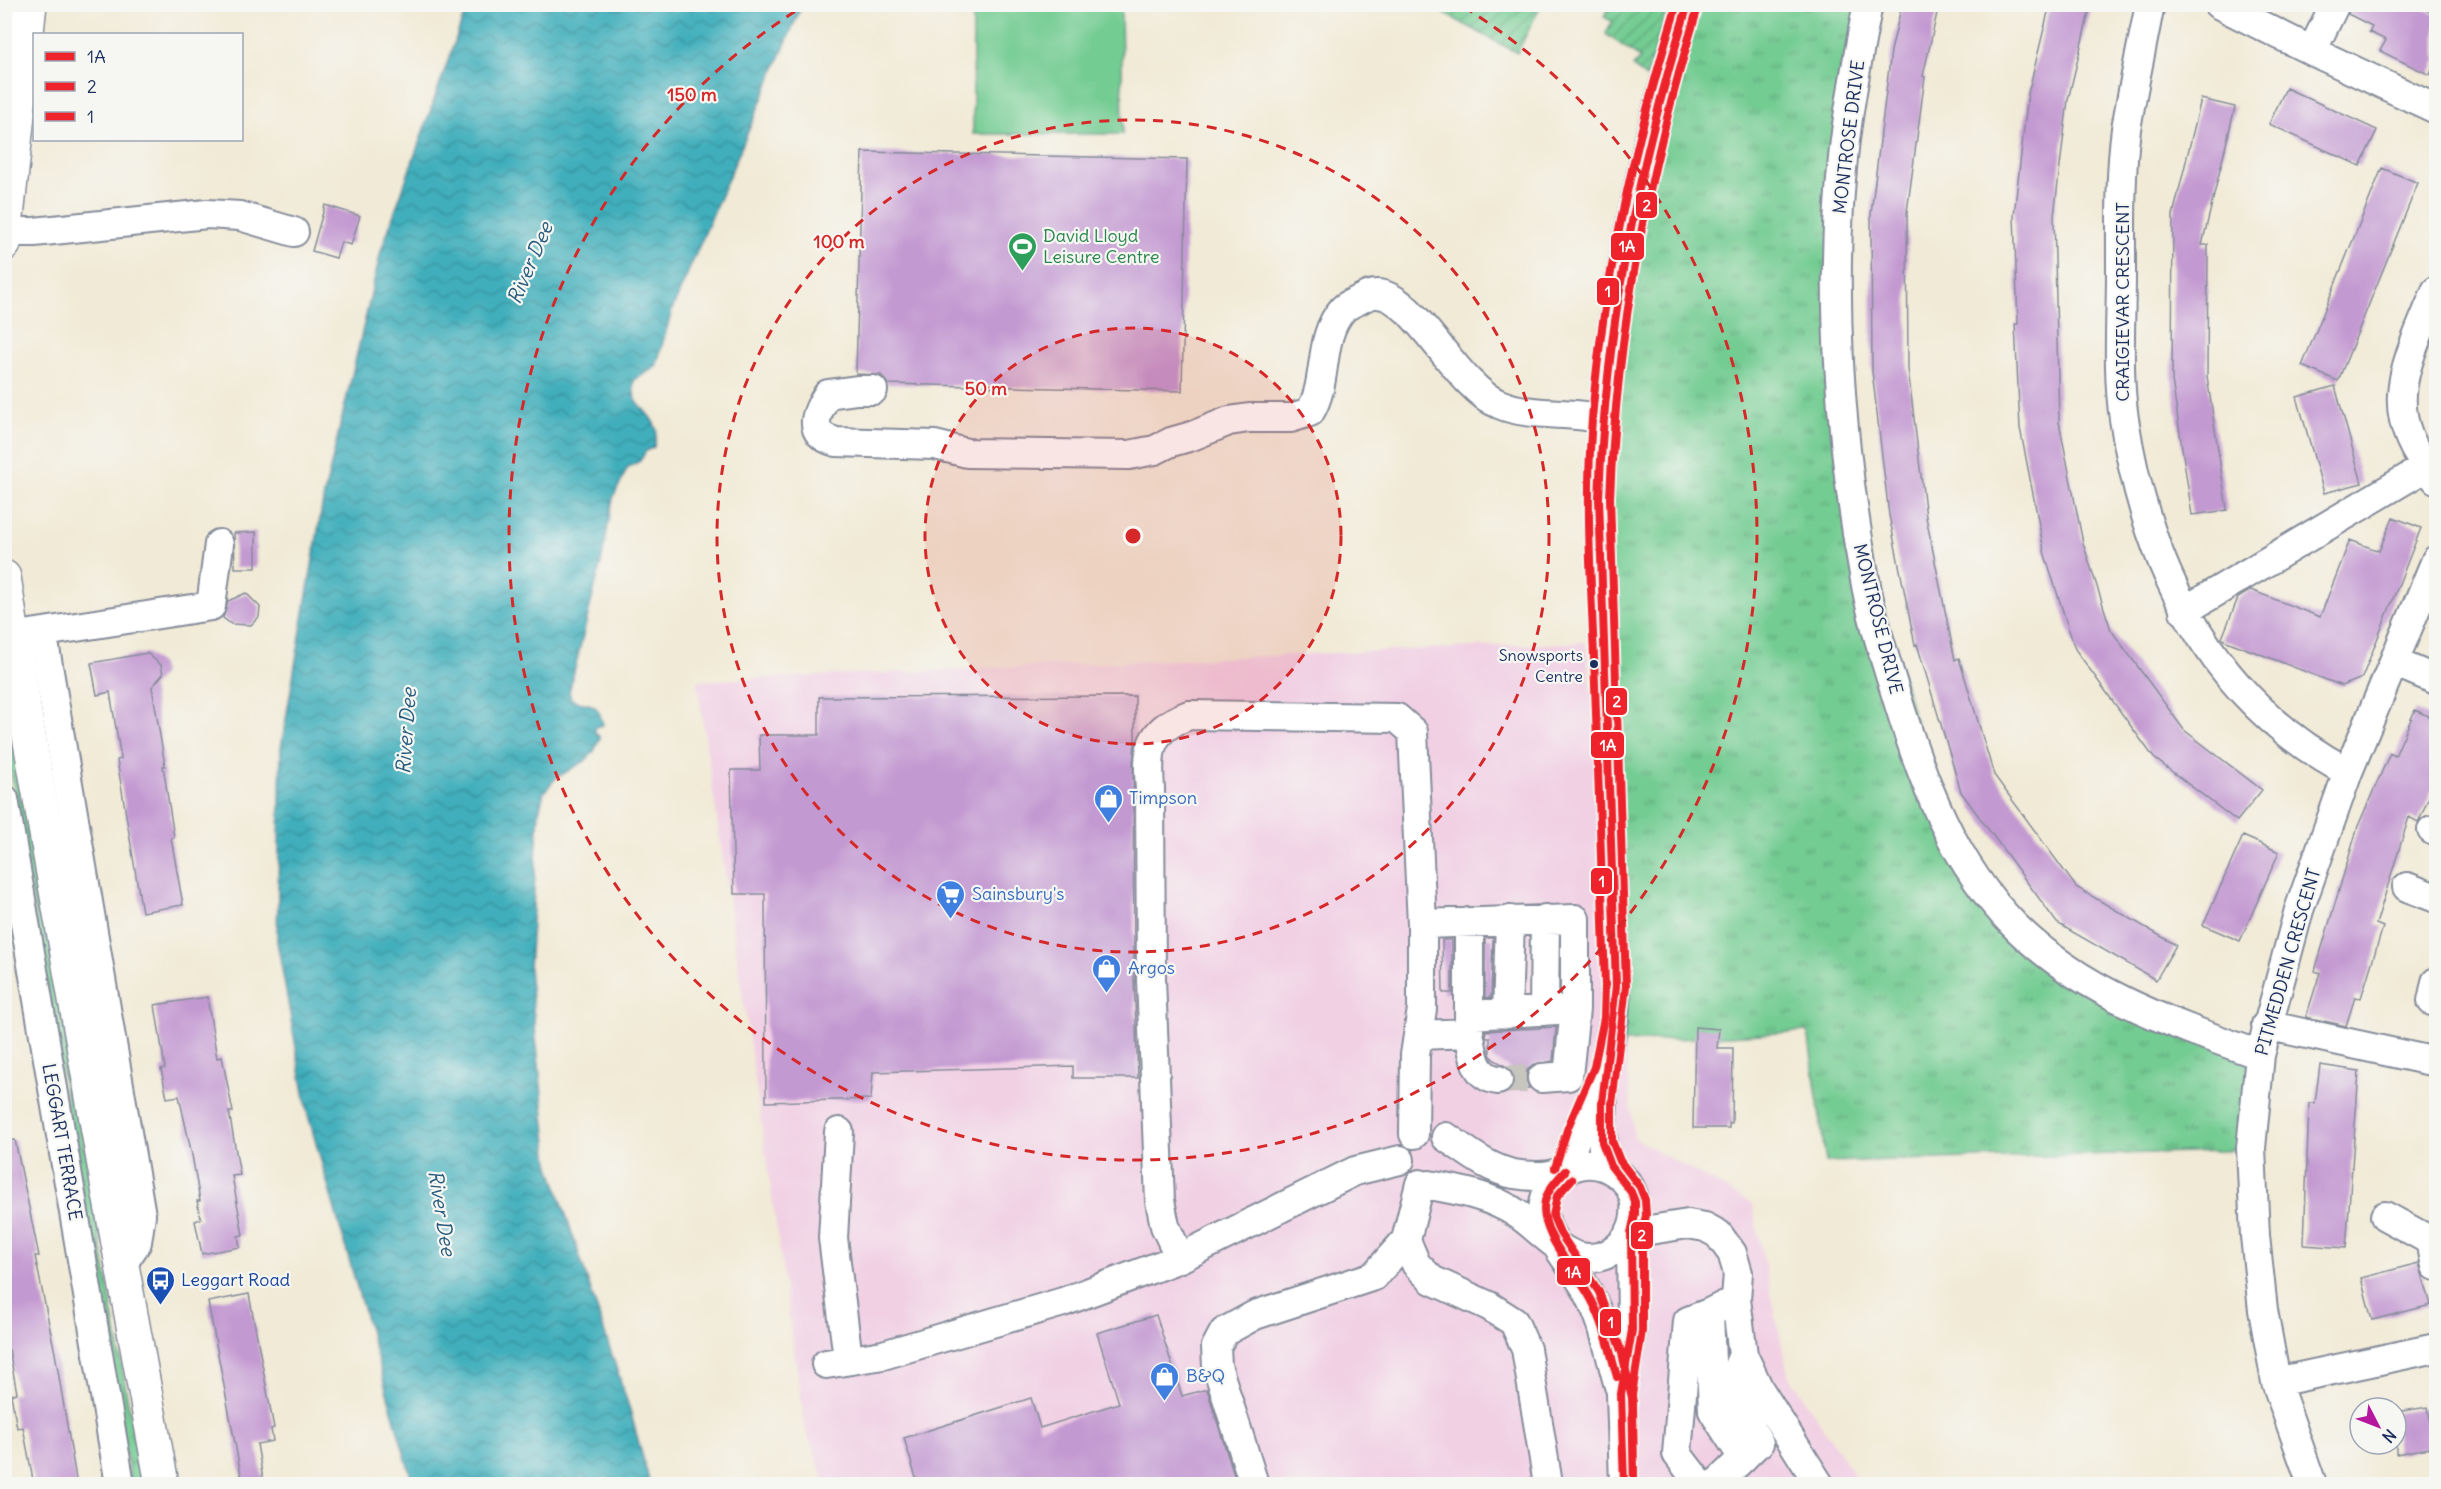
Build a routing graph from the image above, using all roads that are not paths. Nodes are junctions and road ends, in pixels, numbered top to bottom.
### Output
1 (30, 4) edge
2 (1688, 4) edge
3 (1868, 4) edge
4 (2150, 4) edge
5 (2218, 4) edge
6 (2335, 4) edge
7 (14, 46) edge
8 (2312, 51) junction
9 (2436, 109) edge
10 (294, 232) dead end
11 (5, 238) edge
12 (2436, 291) edge
13 (873, 390) dead end
14 (1602, 419) junction
15 (2431, 473) edge
16 (219, 544) dead end
17 (2436, 560) edge
18 (5, 587) edge
19 (2184, 611) junction
20 (13, 637) junction
21 (2394, 662) junction
22 (2436, 680) edge
23 (15, 714) edge
24 (2348, 772) junction
25 (4, 799) edge
26 (2407, 887) dead end
27 (2436, 898) edge
28 (1545, 919) junction
29 (1510, 920) junction
30 (1468, 922) junction
31 (1422, 924) junction
32 (1575, 1009) junction
33 (1544, 1011) junction
34 (1507, 1014) junction
35 (1469, 1024) junction
36 (2266, 1025) junction
37 (1419, 1035) junction
38 (2260, 1055) junction
39 (2436, 1062) edge
40 (1604, 1070) junction
41 (1542, 1078) tunnel mouth
42 (1498, 1080) tunnel mouth
43 (839, 1132) dead end
44 (1414, 1134) junction
45 (1446, 1137) junction
46 (1400, 1160) junction
47 (1565, 1171) junction
48 (1614, 1171) junction
49 (1424, 1184) junction
50 (2385, 1216) dead end
51 (1631, 1233) junction
52 (1406, 1240) junction
53 (1554, 1242) junction
54 (1180, 1258) junction
55 (122, 1266) junction
56 (2436, 1266) edge
57 (1736, 1299) junction
58 (1709, 1313) junction
59 (2436, 1348) edge
60 (1743, 1355) junction
61 (2276, 1382) junction
62 (1621, 1394) junction
63 (1773, 1413) junction
64 (1751, 1450) junction
65 (120, 1485) edge
66 (162, 1485) edge
67 (1254, 1485) edge
68 (1548, 1485) edge
69 (1624, 1485) edge
70 (1700, 1485) edge
71 (1716, 1485) edge
72 (1819, 1485) edge
73 (2312, 1485) edge

1 - 7 main road
2 - 14 street
3 - 38 street, MONTROSE DRIVE
4 - 19 street, CRAIGIEVAR CRESCENT
5 - 8 street
6 - 8 street
7 - 11 main road
8 - 9 street
10 - 11 street
12 - 15 street
13 - 14 street
14 - 40 street
15 - 19 street
16 - 20 street
17 - 21 street, PITMEDDEN CRESCENT
18 - 20 main road, LEGGART TERRACE
19 - 24 street, CRAIGIEVAR CRESCENT
20 - 23 main road, LEGGART TERRACE
20 - 55 street
21 - 22 street
21 - 24 street, PITMEDDEN CRESCENT
23 - 55 main road, LEGGART TERRACE
24 - 36 street, PITMEDDEN CRESCENT
25 - 65 street, LEGGART TERRACE
26 - 27 street
28 - 29 street
28 - 32 street
28 - 33 street
29 - 30 street
29 - 34 street
30 - 31 street
30 - 35 street
31 - 37 street
31 - 54 street
32 - 33 street
32 - 41 street
33 - 34 street
34 - 35 street
35 - 37 street
35 - 42 street
36 - 38 street, PITMEDDEN CRESCENT
36 - 39 street
37 - 44 street
38 - 61 street, PITMEDDEN CRESCENT
40 - 47 street
40 - 48 street
43 - 54 street
44 - 45 street
44 - 46 street
45 - 47 street
45 - 49 street
46 - 49 street
46 - 54 street
47 - 48 street
47 - 53 street
48 - 51 street
49 - 52 street
49 - 53 street
50 - 56 street
51 - 53 street
51 - 57 street
51 - 62 street
52 - 67 street
52 - 68 street
53 - 62 street
55 - 66 main road, LEGGART TERRACE
57 - 58 street
57 - 60 street
58 - 64 street
58 - 70 street
59 - 61 street
60 - 63 street
60 - 64 street
61 - 73 street, PITMEDDEN CRESCENT
62 - 69 street
63 - 64 street
63 - 72 street
64 - 71 street

